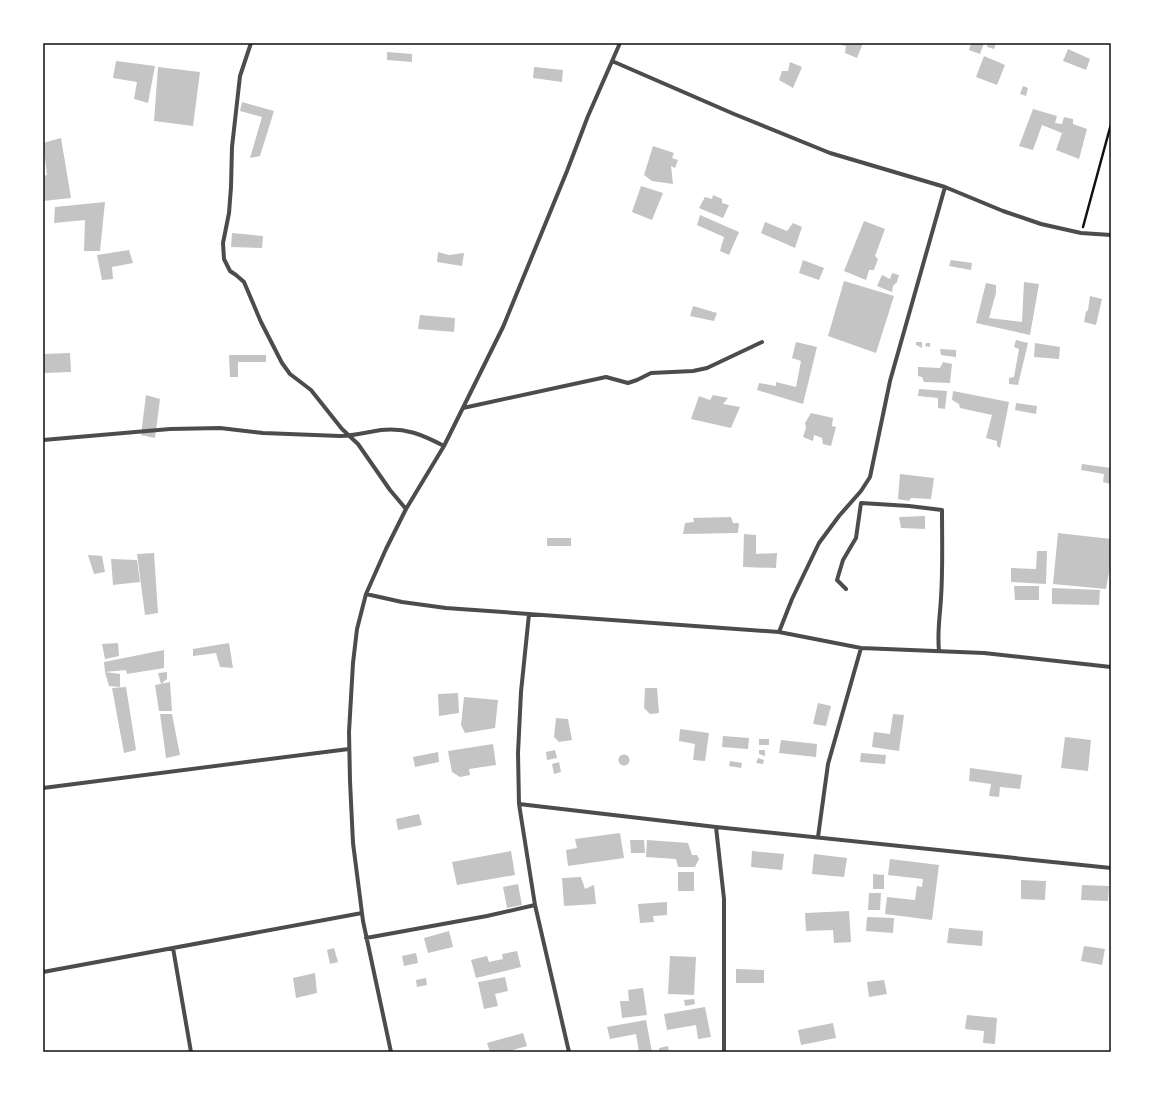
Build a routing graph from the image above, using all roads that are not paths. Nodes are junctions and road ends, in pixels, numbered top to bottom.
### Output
1 (251, 43) edge
2 (620, 43) edge
3 (612, 61) junction
4 (945, 187) junction
5 (1111, 235) edge
6 (762, 342) dead end
7 (463, 408) junction
8 (350, 436) junction
9 (43, 440) edge
10 (444, 446) junction
11 (406, 509) junction
12 (846, 589) dead end
13 (366, 594) junction
14 (529, 614) junction
15 (779, 632) junction
16 (861, 648) junction
17 (939, 651) junction
18 (1111, 667) edge
19 (349, 749) junction
20 (43, 788) edge
21 (519, 804) junction
22 (716, 827) junction
23 (818, 837) junction
24 (1111, 868) edge
25 (535, 905) junction
26 (362, 913) junction
27 (366, 938) junction
28 (173, 948) junction
29 (43, 972) edge
30 (191, 1052) edge
31 (391, 1052) edge
32 (569, 1052) edge
33 (724, 1052) edge

1 - 8 street
2 - 3 street
3 - 4 street
3 - 7 street
4 - 5 street
4 - 15 street
6 - 7 street
7 - 10 street
8 - 9 street
8 - 10 street
8 - 11 street
10 - 11 street
11 - 13 street
12 - 17 street
13 - 14 street
13 - 19 street
14 - 15 street
14 - 21 street
15 - 16 street
16 - 17 street
16 - 23 street
17 - 18 street
19 - 20 street
19 - 26 street
21 - 22 street
21 - 25 street
22 - 23 street
22 - 33 street
23 - 24 street
25 - 27 street
25 - 32 street
26 - 27 street
26 - 28 street
27 - 31 street
28 - 29 street
28 - 30 street

